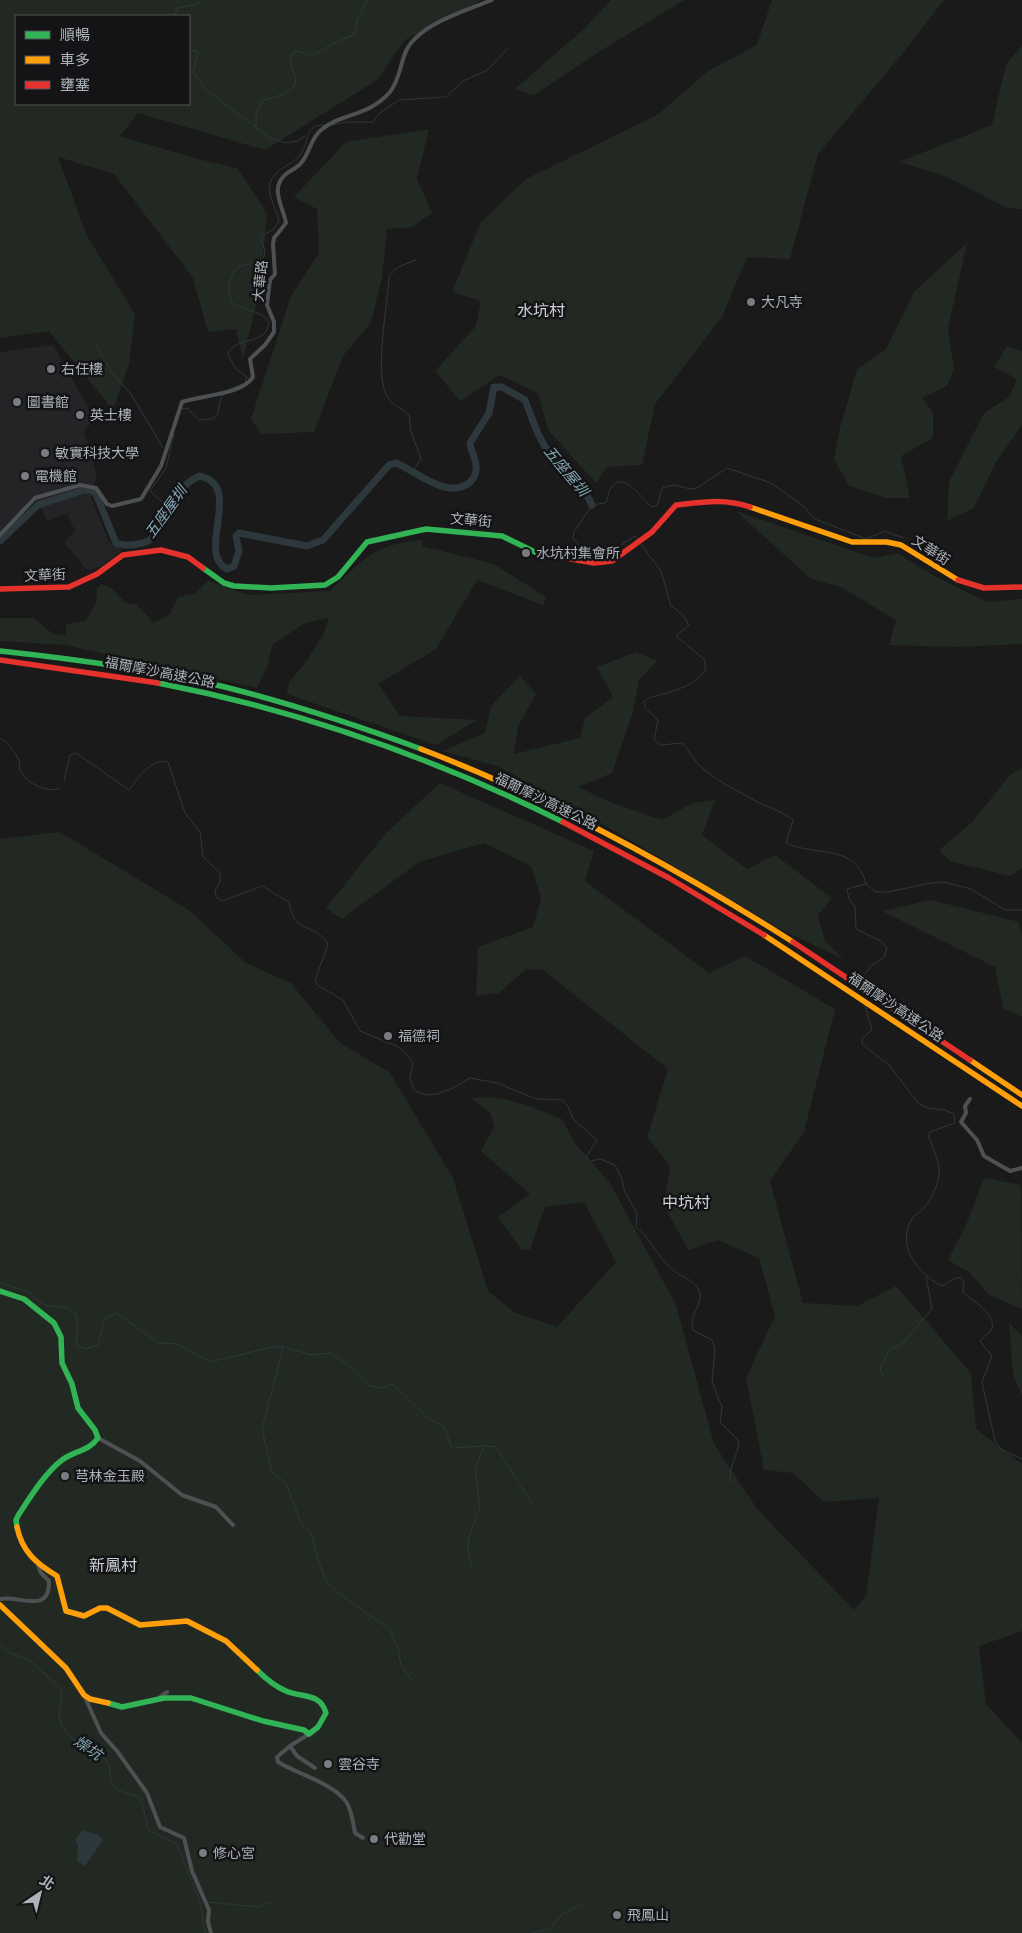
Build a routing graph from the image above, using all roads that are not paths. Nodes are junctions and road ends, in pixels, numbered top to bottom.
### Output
1 (492, 0) edge
2 (0, 535) edge
3 (1022, 587) edge
4 (0, 589) edge
5 (0, 651) edge
6 (0, 660) edge
7 (1022, 1095) edge
8 (970, 1099) dead end
9 (1022, 1106) edge
10 (1022, 1168) edge
11 (0, 1291) edge
12 (98, 1438) junction
13 (233, 1525) dead end
14 (38, 1565) junction
15 (0, 1599) edge
16 (0, 1605) edge
17 (168, 1692) dead end
18 (84, 1695) junction
19 (156, 1700) junction
20 (309, 1734) junction
21 (290, 1746) junction
22 (315, 1768) dead end
23 (363, 1838) dead end
24 (211, 1933) edge

1 - 2 street, 大華路
3 - 4 main road, 文華街
5 - 7 main road, 福爾摩沙高速公路
6 - 9 main road, 福爾摩沙高速公路
8 - 10 street
11 - 12 main road
12 - 13 street
12 - 14 main road
14 - 15 street
14 - 20 main road
16 - 18 main road
17 - 19 street
18 - 19 main road
18 - 24 street
19 - 20 main road
20 - 21 street
21 - 22 street
21 - 23 street

